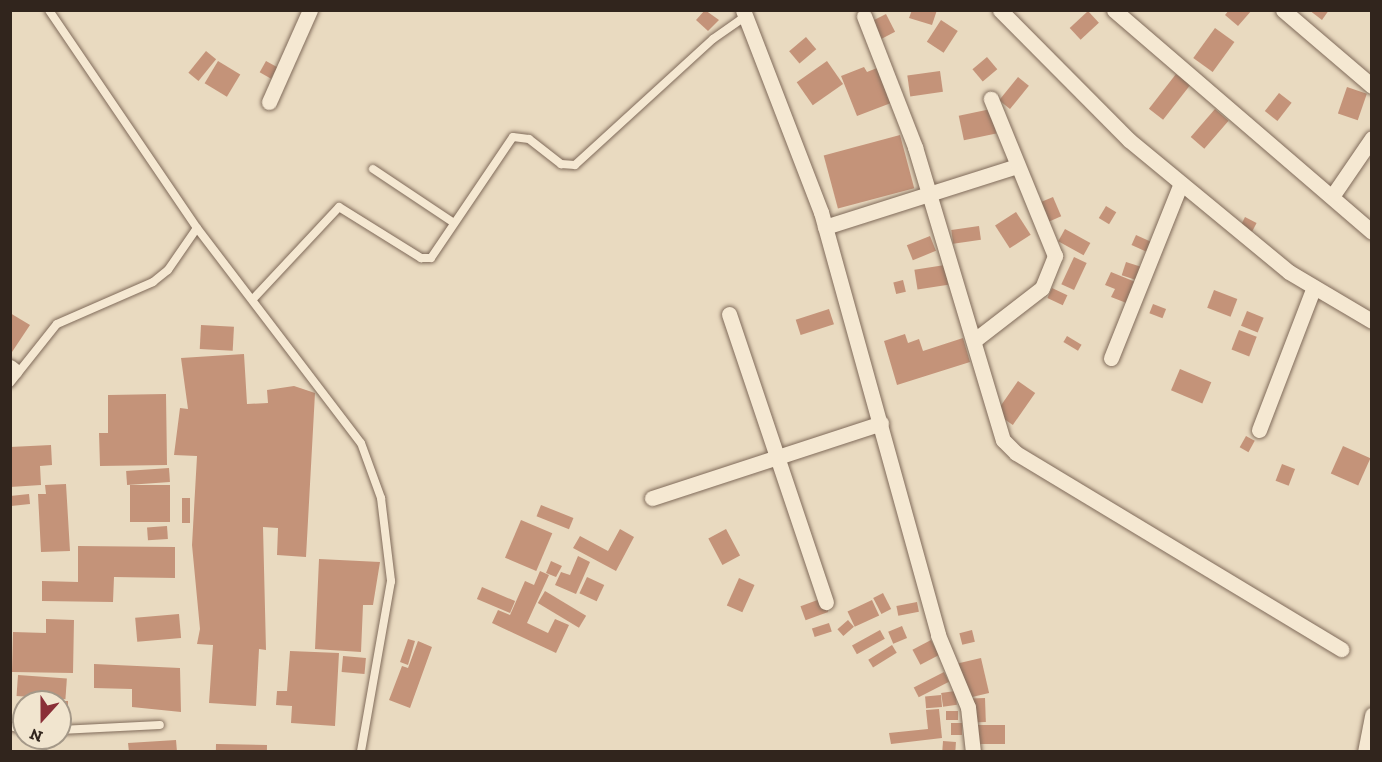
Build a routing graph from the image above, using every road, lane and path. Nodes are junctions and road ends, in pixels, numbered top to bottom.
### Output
1 (49, 10) edge
2 (310, 10) edge
3 (1000, 10) edge
4 (1114, 10) edge
5 (1283, 10) edge
6 (744, 14) edge
7 (864, 16) dead end
8 (1371, 86) edge
9 (991, 99) dead end
10 (270, 102) dead end
11 (1371, 138) edge
12 (1017, 166) junction
13 (373, 169) dead end
14 (1181, 183) junction
15 (1333, 195) junction
16 (930, 196) junction
17 (454, 223) junction
18 (825, 227) junction
19 (197, 228) junction
20 (1371, 232) edge
21 (1314, 287) junction
22 (253, 299) junction
23 (729, 314) dead end
24 (1371, 321) edge
25 (976, 339) junction
26 (1111, 358) dead end
27 (12, 374) edge
28 (881, 423) junction
29 (1259, 430) dead end
30 (777, 457) junction
31 (651, 498) dead end
32 (826, 602) dead end
33 (1341, 649) dead end
34 (1371, 715) edge
35 (160, 725) dead end
36 (72, 729) edge
37 (361, 752) edge
38 (973, 752) edge
39 (1365, 752) edge

1 - 19 lane
2 - 10 street
3 - 14 street
4 - 15 street
5 - 8 street
6 - 17 lane
6 - 18 street
7 - 16 street
9 - 12 street
11 - 15 street
12 - 16 street
12 - 25 street
13 - 17 lane
14 - 21 street
14 - 26 street
15 - 20 street
16 - 18 street
16 - 25 street
17 - 22 lane
18 - 28 street
19 - 22 lane
19 - 27 lane
21 - 24 street
21 - 29 street
22 - 37 lane
23 - 30 street
25 - 33 street
28 - 30 street
28 - 38 street
30 - 31 street
30 - 32 street
34 - 39 street
35 - 36 lane

